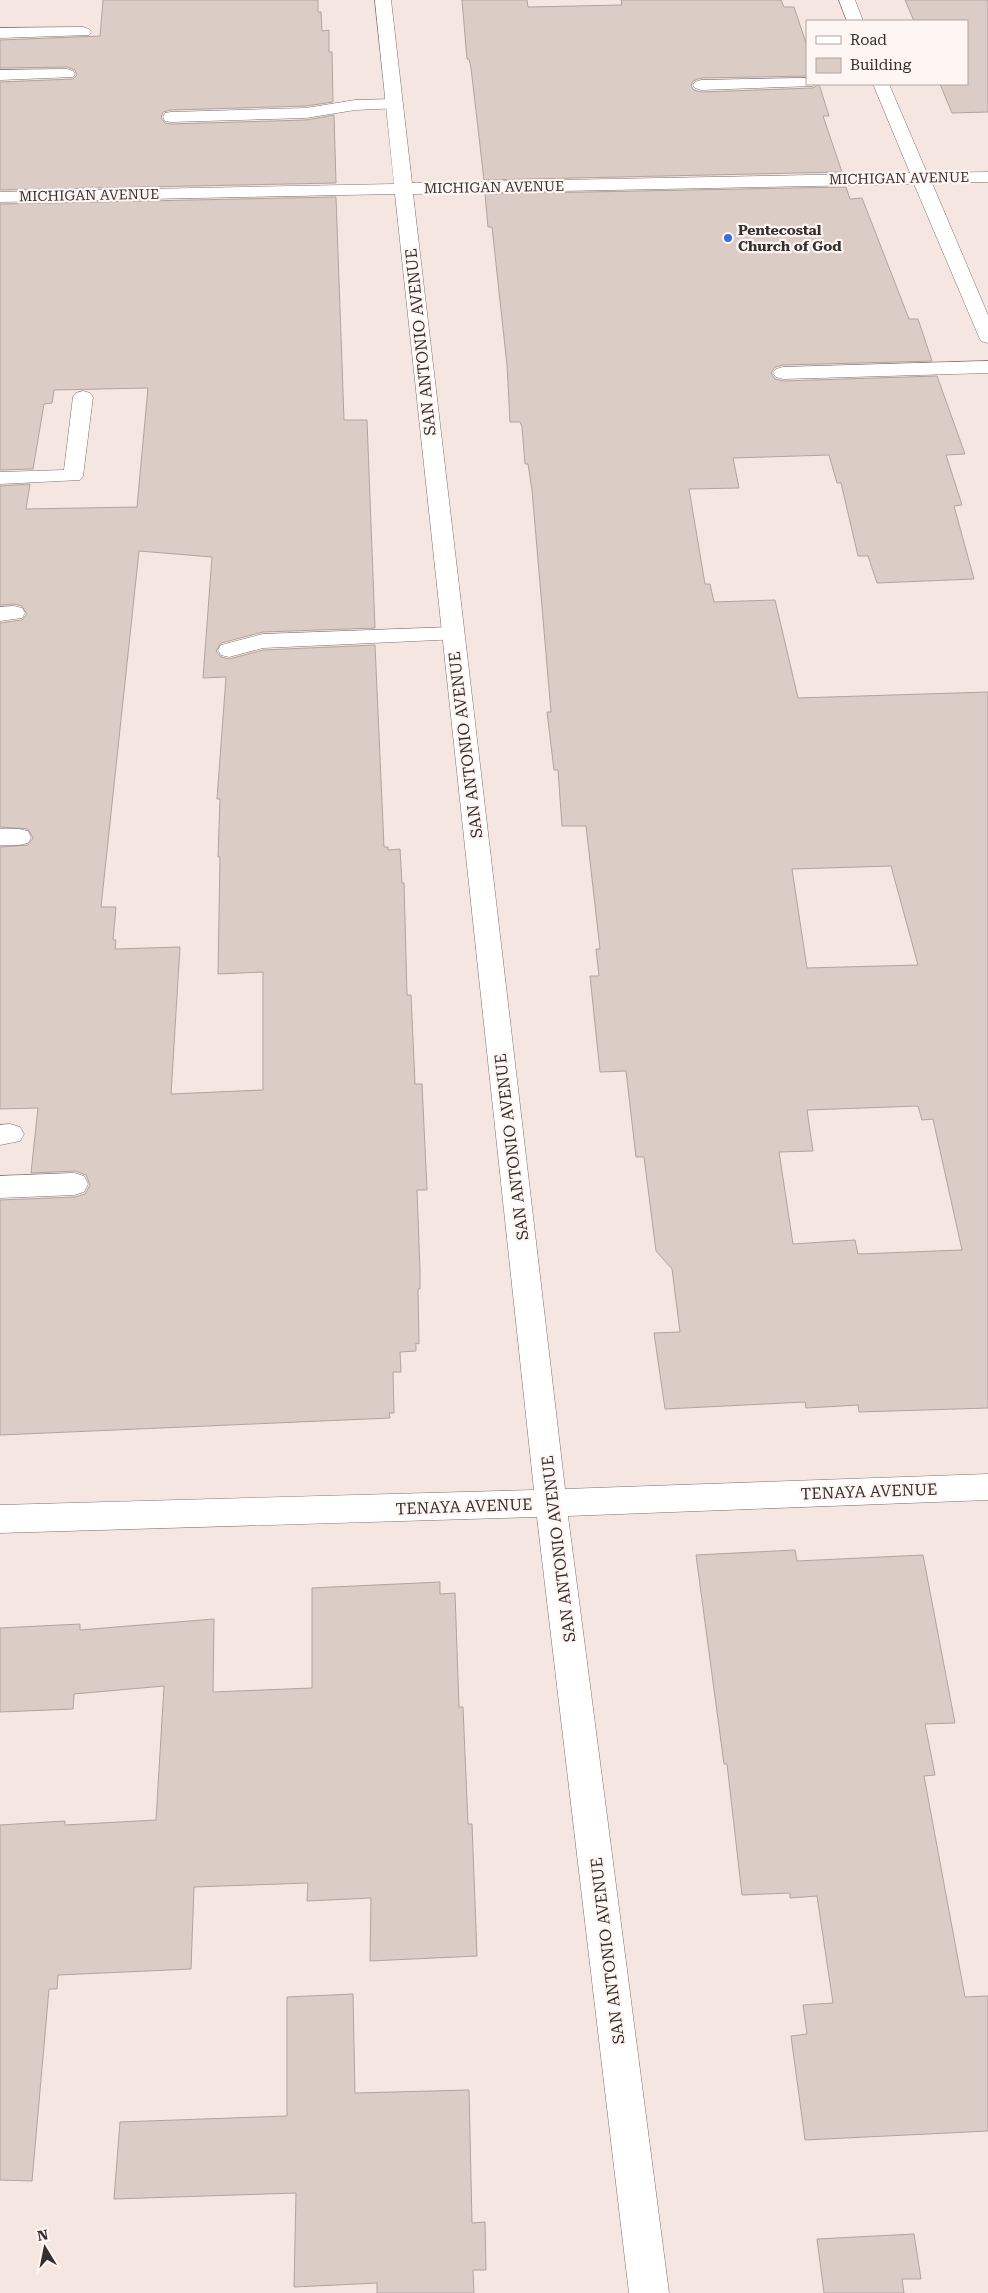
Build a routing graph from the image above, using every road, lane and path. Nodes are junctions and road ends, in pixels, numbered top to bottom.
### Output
1 (383, 0) edge
2 (847, 0) edge
3 (856, 20) edge
4 (83, 32) dead end
5 (0, 33) edge
6 (67, 74) dead end
7 (0, 75) edge
8 (806, 83) edge
9 (701, 85) dead end
10 (881, 85) edge
11 (395, 104) junction
12 (171, 117) dead end
13 (988, 176) edge
14 (919, 178) junction
15 (404, 189) junction
16 (0, 197) edge
17 (988, 337) edge
18 (988, 367) edge
19 (784, 373) dead end
20 (83, 398) dead end
21 (0, 478) edge
22 (452, 634) junction
23 (229, 650) dead end
24 (74, 1184) dead end
25 (0, 1187) edge
26 (988, 1487) edge
27 (551, 1503) junction
28 (0, 1519) edge
29 (649, 2293) edge

1 - 11 street, SAN ANTONIO AVENUE
2 - 3 street
4 - 5 street
6 - 7 street
8 - 9 street
10 - 14 street
11 - 12 street
11 - 15 street, SAN ANTONIO AVENUE
13 - 14 street, MICHIGAN AVENUE
14 - 15 street, MICHIGAN AVENUE
14 - 17 street
15 - 16 street, MICHIGAN AVENUE
15 - 22 street, SAN ANTONIO AVENUE
18 - 19 street
20 - 21 street
22 - 23 street
22 - 27 street, SAN ANTONIO AVENUE
24 - 25 street
26 - 27 street, TENAYA AVENUE
27 - 28 street, TENAYA AVENUE
27 - 29 street, SAN ANTONIO AVENUE

